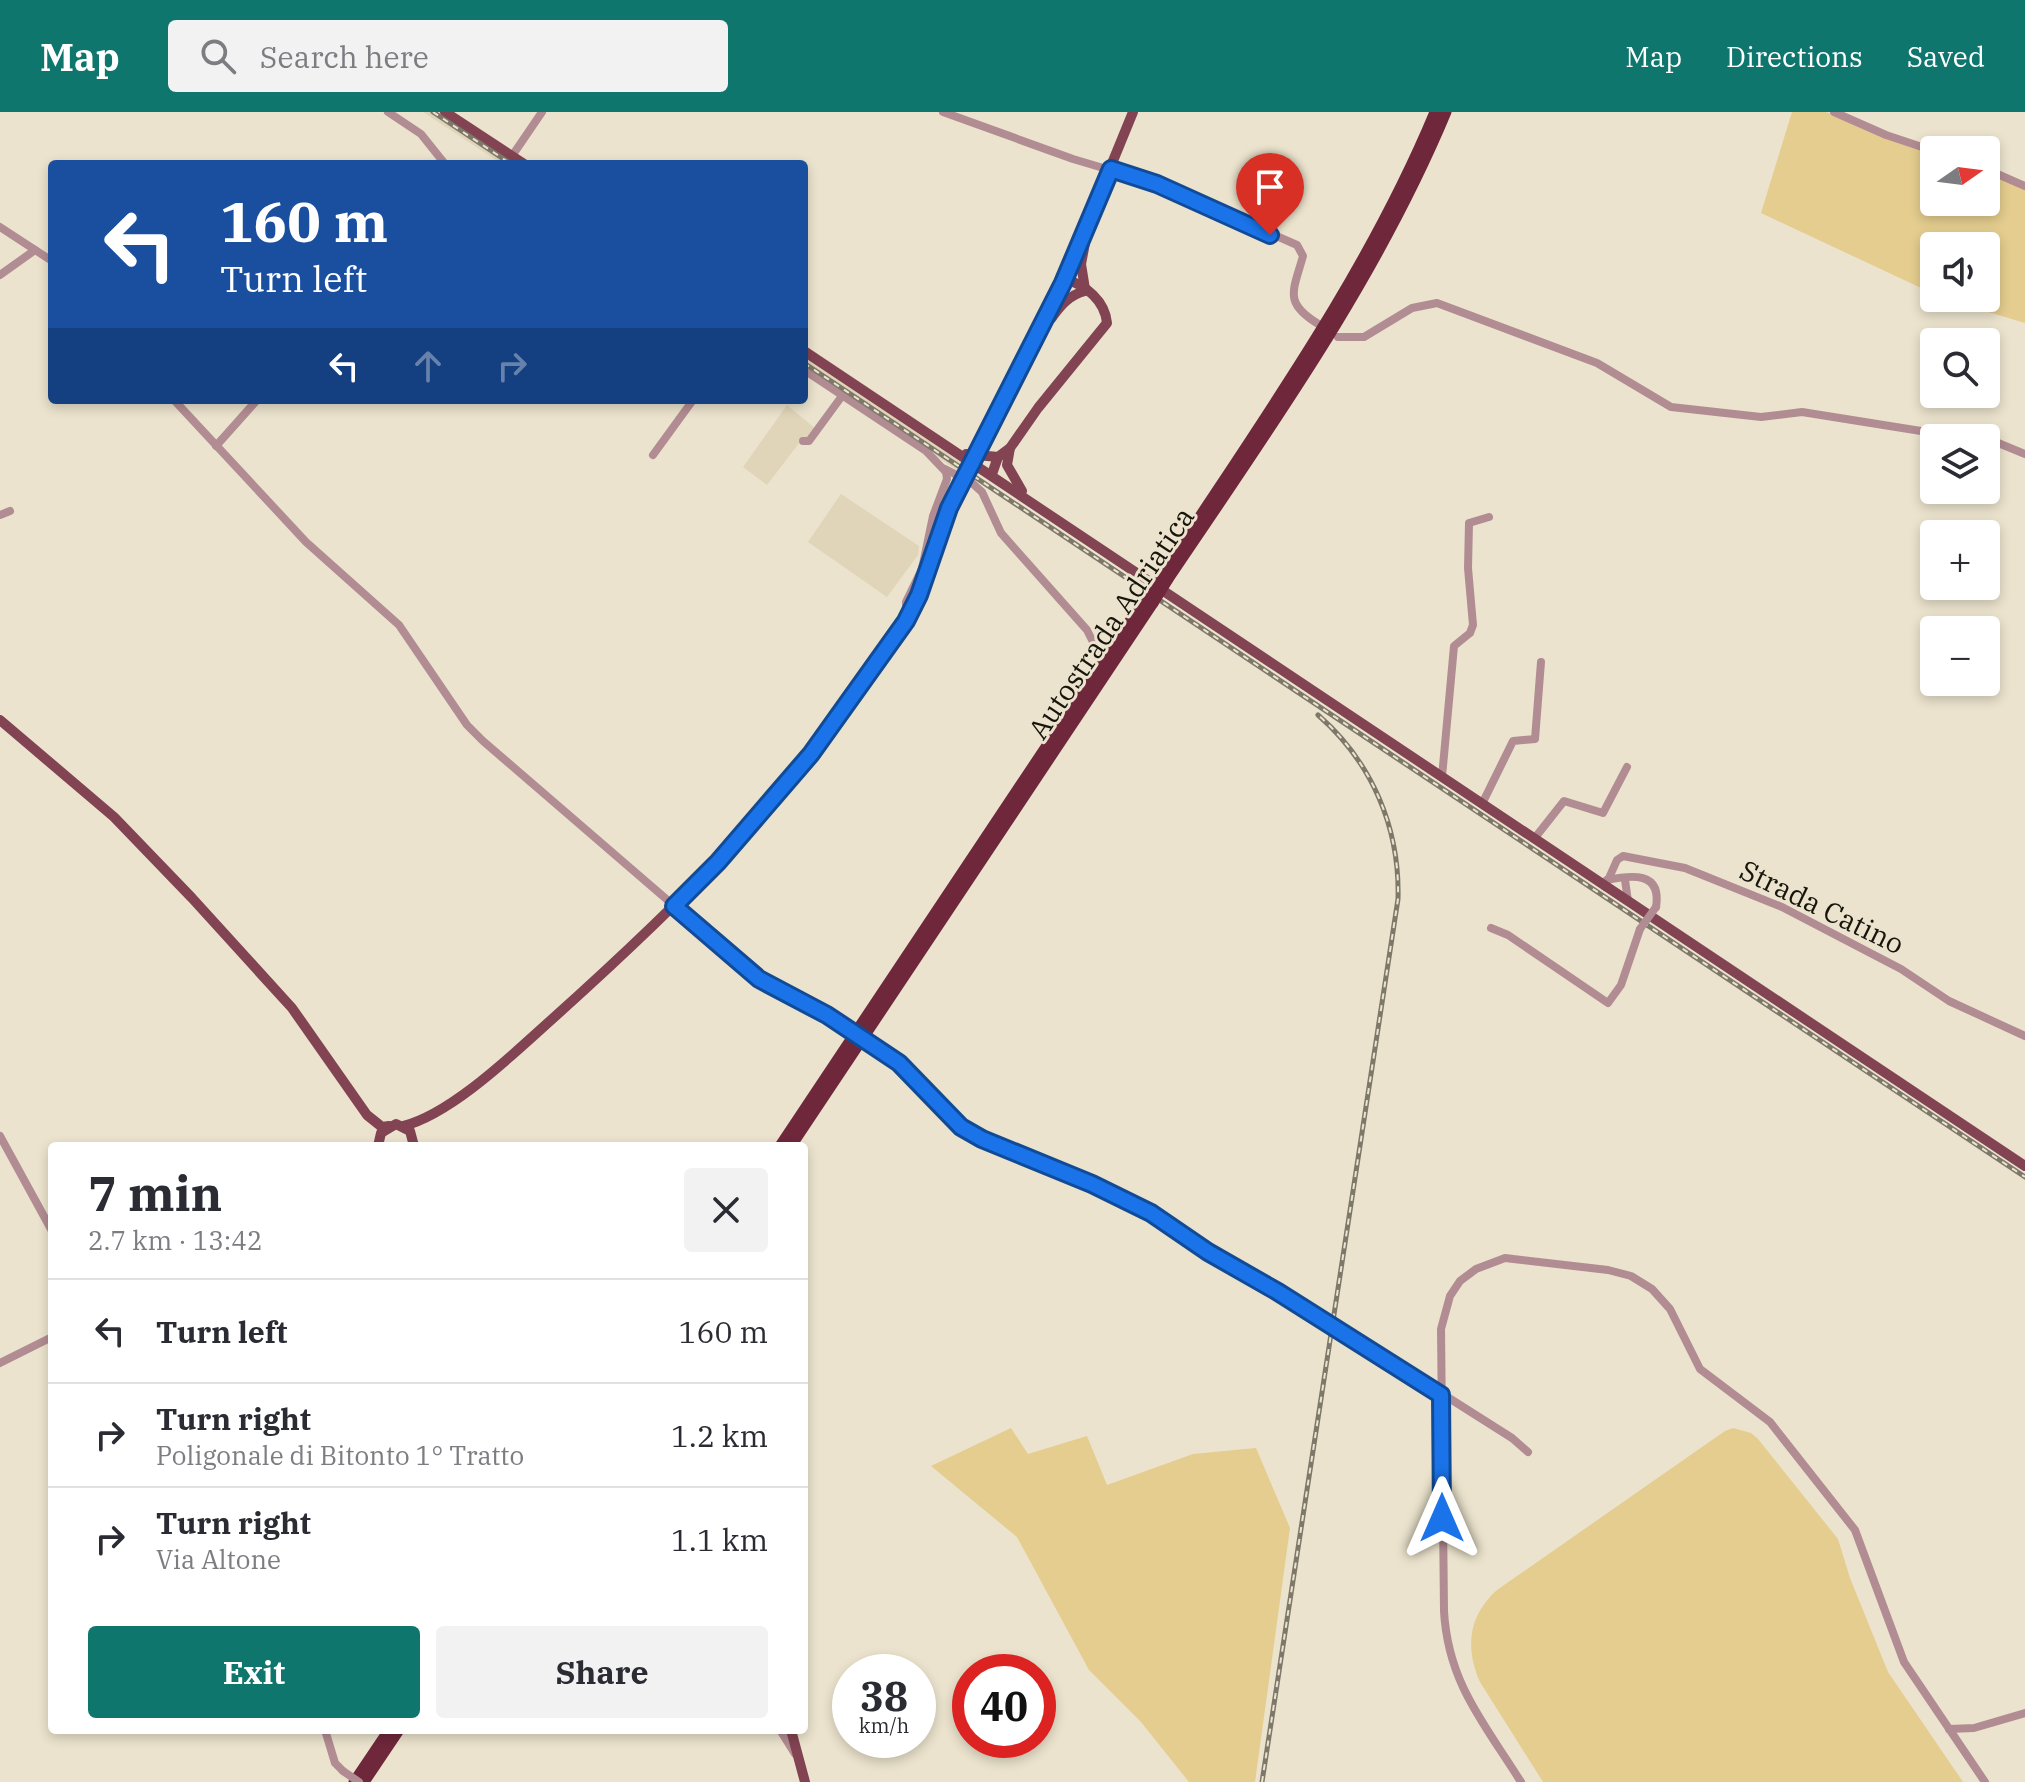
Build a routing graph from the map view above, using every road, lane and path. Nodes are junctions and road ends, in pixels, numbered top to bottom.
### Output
1 (388, 112) edge
2 (445, 112) edge
3 (542, 112) edge
4 (943, 112) edge
5 (1133, 112) edge
6 (1435, 112) edge
7 (1446, 112) edge
8 (1834, 112) edge
9 (1920, 146) edge
10 (512, 156) junction
11 (442, 160) edge
12 (518, 160) edge
13 (1111, 169) junction
14 (2000, 175) edge
15 (2025, 186) edge
16 (1088, 224) junction
17 (0, 227) edge
18 (35, 250) junction
19 (48, 258) edge
20 (0, 275) edge
21 (1065, 279) junction
22 (1085, 291) junction
23 (1320, 325) dead end
24 (1338, 337) dead end
25 (1035, 340) junction
26 (808, 354) edge
27 (808, 373) edge
28 (842, 396) junction
29 (178, 404) edge
30 (253, 404) edge
31 (690, 404) edge
32 (803, 441) dead end
33 (216, 446) junction
34 (960, 453) junction
35 (1006, 454) junction
36 (2025, 454) edge
37 (653, 455) dead end
38 (944, 469) junction
39 (992, 474) junction
40 (1029, 499) junction
41 (10, 511) dead end
42 (0, 515) edge
43 (1489, 517) dead end
44 (1165, 576) junction
45 (1148, 602) junction
46 (906, 621) junction
47 (1098, 652) dead end
48 (1541, 662) dead end
49 (0, 720) edge
50 (1627, 767) dead end
51 (1442, 777) junction
52 (1482, 804) junction
53 (1534, 839) junction
54 (1613, 869) junction
55 (1627, 877) junction
56 (1606, 883) junction
57 (1628, 901) junction
58 (674, 906) junction
59 (1491, 928) dead end
60 (2025, 1036) edge
61 (367, 1115) junction
62 (424, 1119) junction
63 (389, 1126) junction
64 (403, 1126) junction
65 (0, 1136) edge
66 (377, 1142) edge
67 (379, 1142) edge
68 (416, 1142) edge
69 (783, 1142) edge
70 (794, 1142) edge
71 (2025, 1166) edge
72 (48, 1224) edge
73 (48, 1339) edge
74 (0, 1363) edge
75 (1441, 1395) junction
76 (1528, 1452) dead end
77 (2025, 1713) edge
78 (1949, 1729) junction
79 (326, 1734) edge
80 (387, 1734) edge
81 (396, 1734) edge
82 (782, 1734) edge
83 (792, 1734) edge
84 (799, 1761) junction
85 (359, 1782) edge
86 (805, 1782) edge
87 (1521, 1782) edge
88 (1985, 1782) edge

1 - 11 street
2 - 10 main road
3 - 10 street
4 - 13 street
5 - 13 main road
6 - 44 highway, Autostrada Adriatica
7 - 44 highway, Autostrada Adriatica
8 - 9 street
10 - 12 main road
13 - 16 main road
13 - 23 street
14 - 15 street
16 - 21 main road
16 - 22 main road
17 - 18 street
18 - 19 street
18 - 20 street
21 - 22 main road
21 - 25 main road
22 - 25 main road
22 - 35 main road
24 - 36 street
25 - 46 main road, bridge
26 - 34 main road
27 - 28 street
28 - 32 street
28 - 38 street
29 - 33 street
30 - 33 street
31 - 37 street
33 - 58 street
34 - 35 main road
34 - 39 main road
35 - 39 main road
35 - 40 main road
38 - 46 street
38 - 47 street
39 - 40 main road
40 - 51 main road
41 - 42 street
43 - 51 street
44 - 45 highway, Autostrada Adriatica, bridge
45 - 69 highway, Autostrada Adriatica
45 - 70 highway, Autostrada Adriatica
46 - 58 main road
48 - 52 street
49 - 61 main road
50 - 53 street
51 - 52 main road
52 - 53 main road
53 - 56 main road
54 - 55 street
54 - 56 street
54 - 60 street, Strada Catino
55 - 56 street
55 - 57 street
55 - 59 street, bridge
56 - 57 main road
57 - 71 main road
58 - 62 main road
58 - 75 street, bridge
61 - 63 main road
61 - 66 main road
62 - 64 main road
62 - 68 main road
63 - 64 main road
63 - 67 main road
64 - 68 main road
65 - 72 street
73 - 74 street
75 - 76 street
75 - 78 street
75 - 87 street
77 - 78 street
78 - 88 street
79 - 85 street, bridge
80 - 85 highway
81 - 85 highway
82 - 84 street
83 - 84 main road
84 - 86 main road

